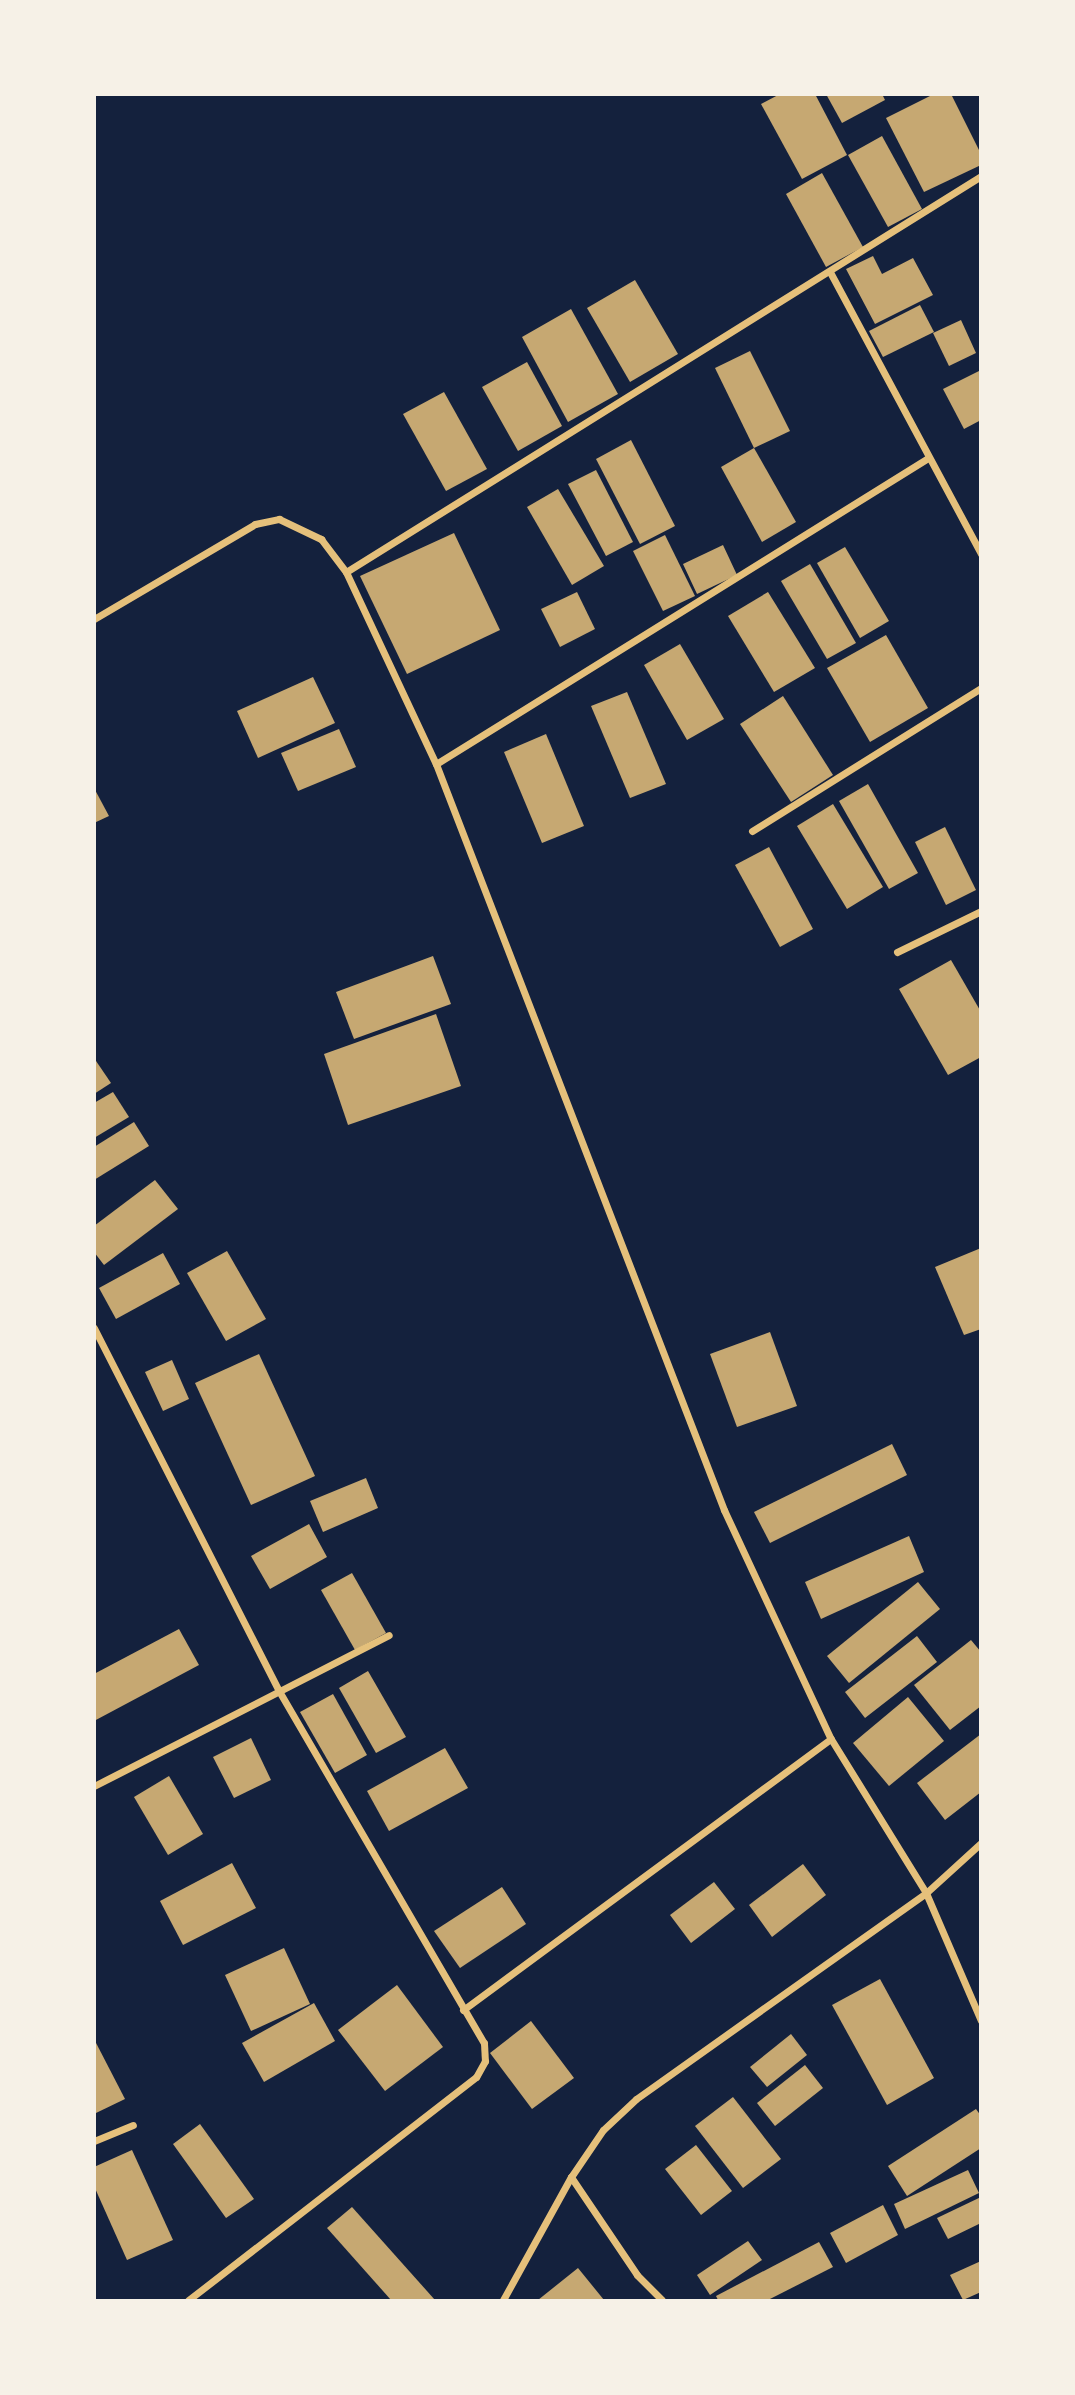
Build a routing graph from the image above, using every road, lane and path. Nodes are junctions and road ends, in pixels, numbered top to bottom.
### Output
1 (981, 176) edge
2 (830, 272) junction
3 (928, 458) junction
4 (981, 554) edge
5 (346, 572) junction
6 (94, 619) edge
7 (981, 688) edge
8 (436, 764) junction
9 (752, 831) dead end
10 (981, 911) edge
11 (897, 952) dead end
12 (94, 1328) edge
13 (389, 1635) dead end
14 (279, 1691) junction
15 (831, 1739) junction
16 (94, 1786) edge
17 (981, 1843) edge
18 (926, 1893) junction
19 (463, 2010) junction
20 (981, 2021) edge
21 (133, 2125) dead end
22 (94, 2141) edge
23 (571, 2177) junction
24 (188, 2301) edge
25 (503, 2301) edge
26 (662, 2301) edge

1 - 2 street
2 - 3 street
2 - 5 street
3 - 4 street
3 - 8 street
5 - 6 street
5 - 8 street
7 - 9 street
8 - 15 street
10 - 11 street
12 - 14 street
13 - 14 street
14 - 16 street
14 - 19 street
15 - 18 street
15 - 19 street
17 - 18 street
18 - 20 street
18 - 23 street
19 - 24 street
21 - 22 street
23 - 25 street
23 - 26 street

